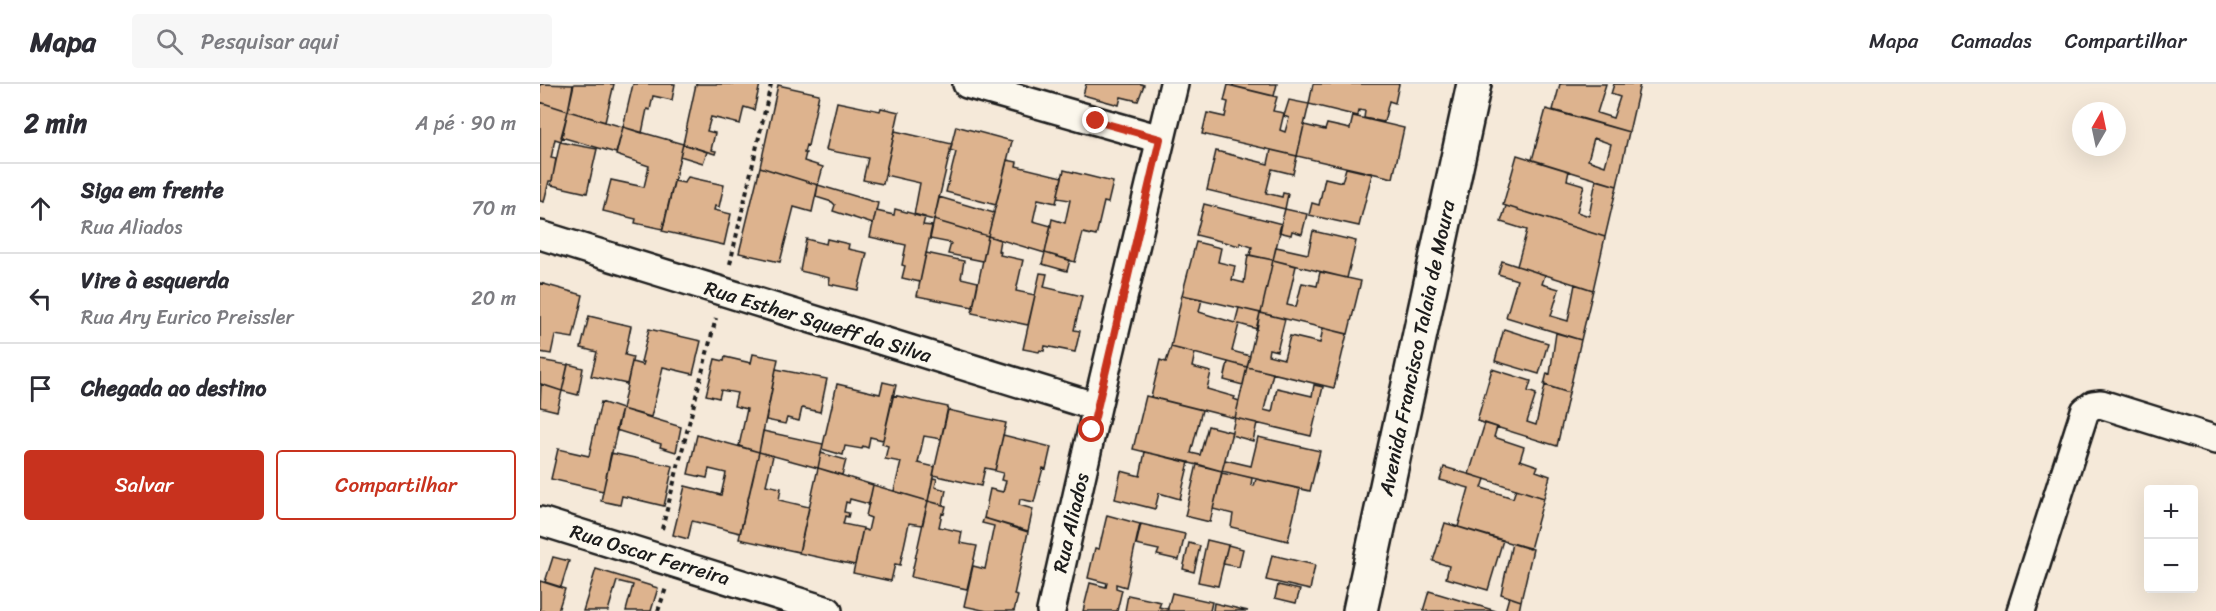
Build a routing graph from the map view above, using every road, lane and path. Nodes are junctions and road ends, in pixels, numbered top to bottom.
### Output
1 (967, 84) edge
2 (1174, 84) edge
3 (1474, 84) edge
4 (1160, 139) junction
5 (540, 235) edge
6 (1097, 407) junction
7 (2216, 440) edge
8 (540, 521) edge
9 (828, 611) edge
10 (1051, 611) edge
11 (1360, 611) edge
12 (2020, 611) edge

1 - 4 street
2 - 4 street, Rua Aliados
3 - 11 street, Avenida Francisco Talaia de Moura
4 - 6 street, Rua Aliados
5 - 6 street, Rua Esther Squeff da Silva
6 - 10 street, Rua Aliados
7 - 12 street
8 - 9 street, Rua Oscar Ferreira

